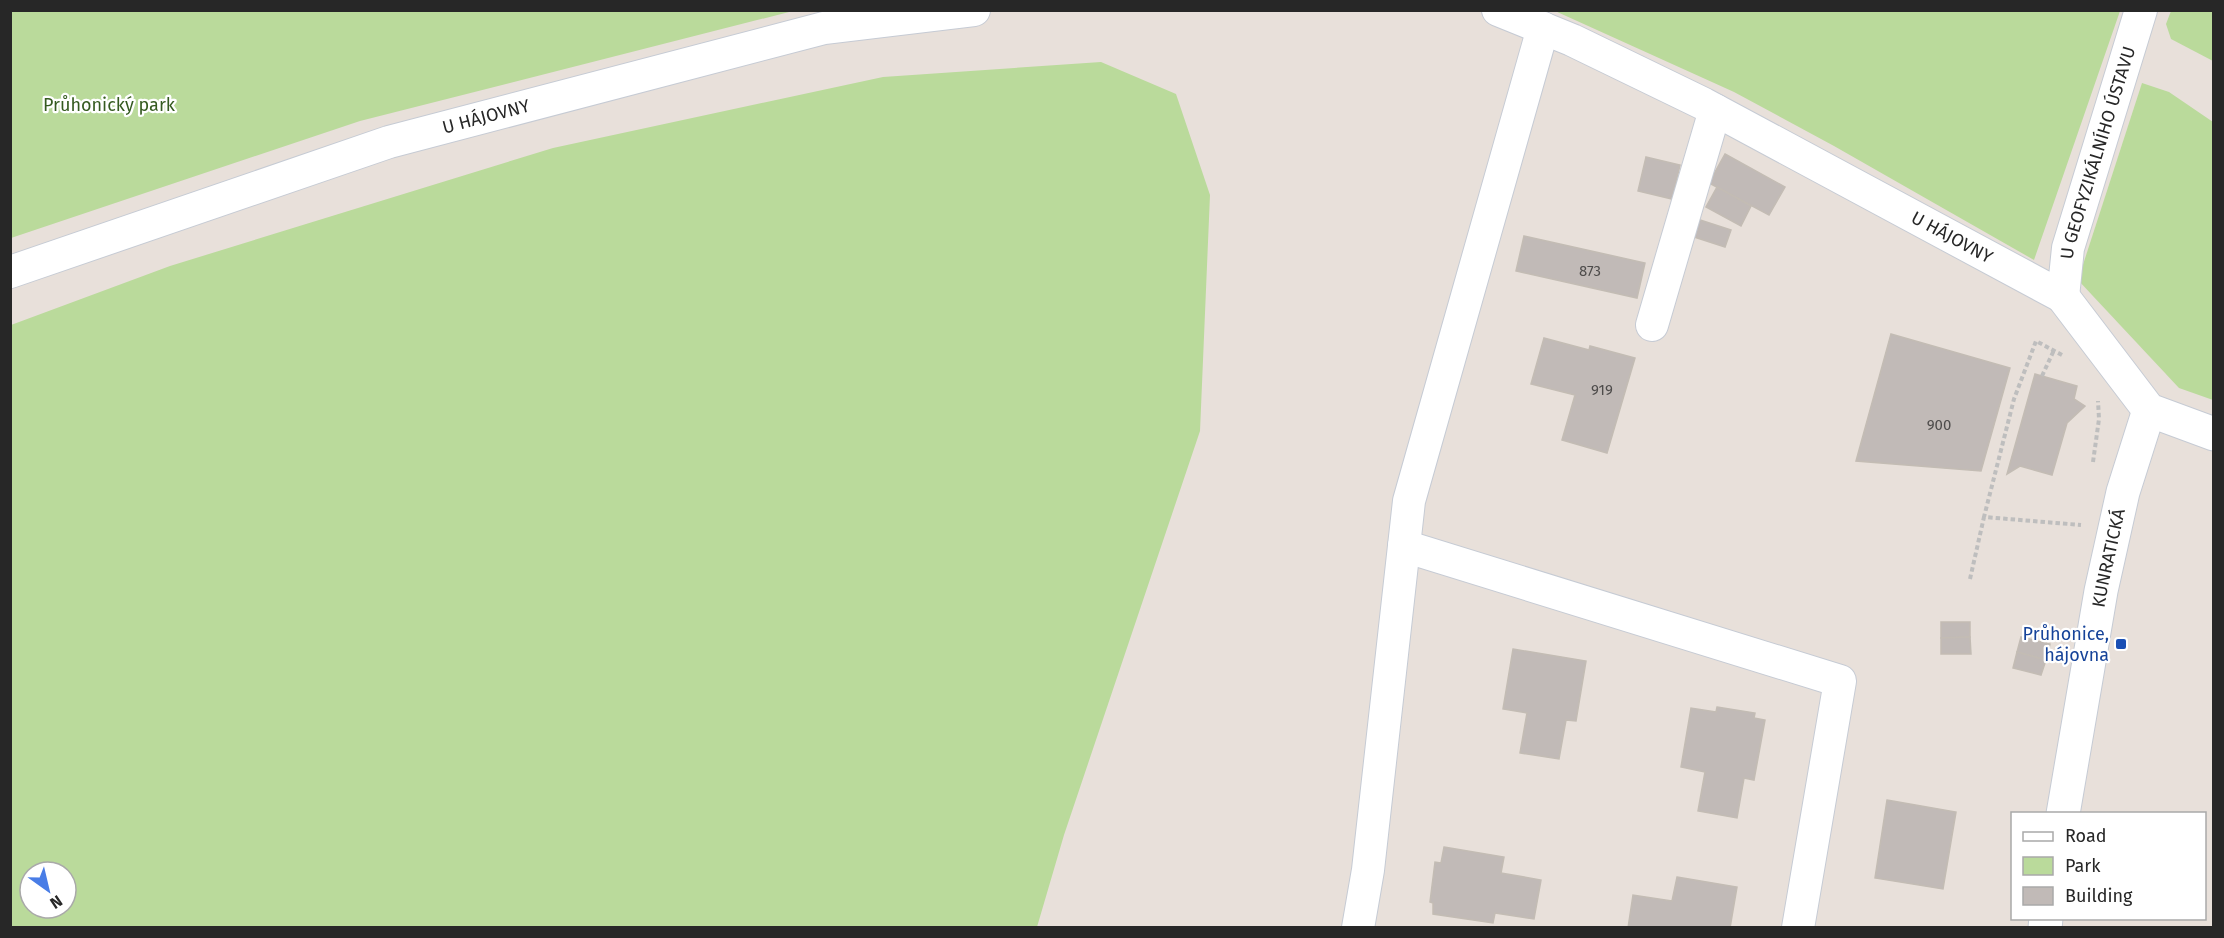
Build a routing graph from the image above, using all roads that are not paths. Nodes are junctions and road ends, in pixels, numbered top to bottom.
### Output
1 (974, 10) edge
2 (1498, 10) edge
3 (2141, 10) edge
4 (1543, 28) junction
5 (1715, 110) junction
6 (10, 272) edge
7 (2063, 297) junction
8 (1652, 325) dead end
9 (2149, 410) junction
10 (2214, 434) edge
11 (1404, 546) junction
12 (2063, 812) edge
13 (1358, 927) edge
14 (1798, 927) edge

1 - 6 street, U HÁJOVNY
2 - 4 street, U HÁJOVNY
3 - 7 street, U GEOFYZIKÁLNÍHO ÚSTAVU
4 - 5 street, U HÁJOVNY
4 - 11 street
5 - 7 street, U HÁJOVNY
5 - 8 street
7 - 9 street, U HÁJOVNY
9 - 10 street
9 - 12 street, KUNRATICKÁ
11 - 13 street
11 - 14 street

